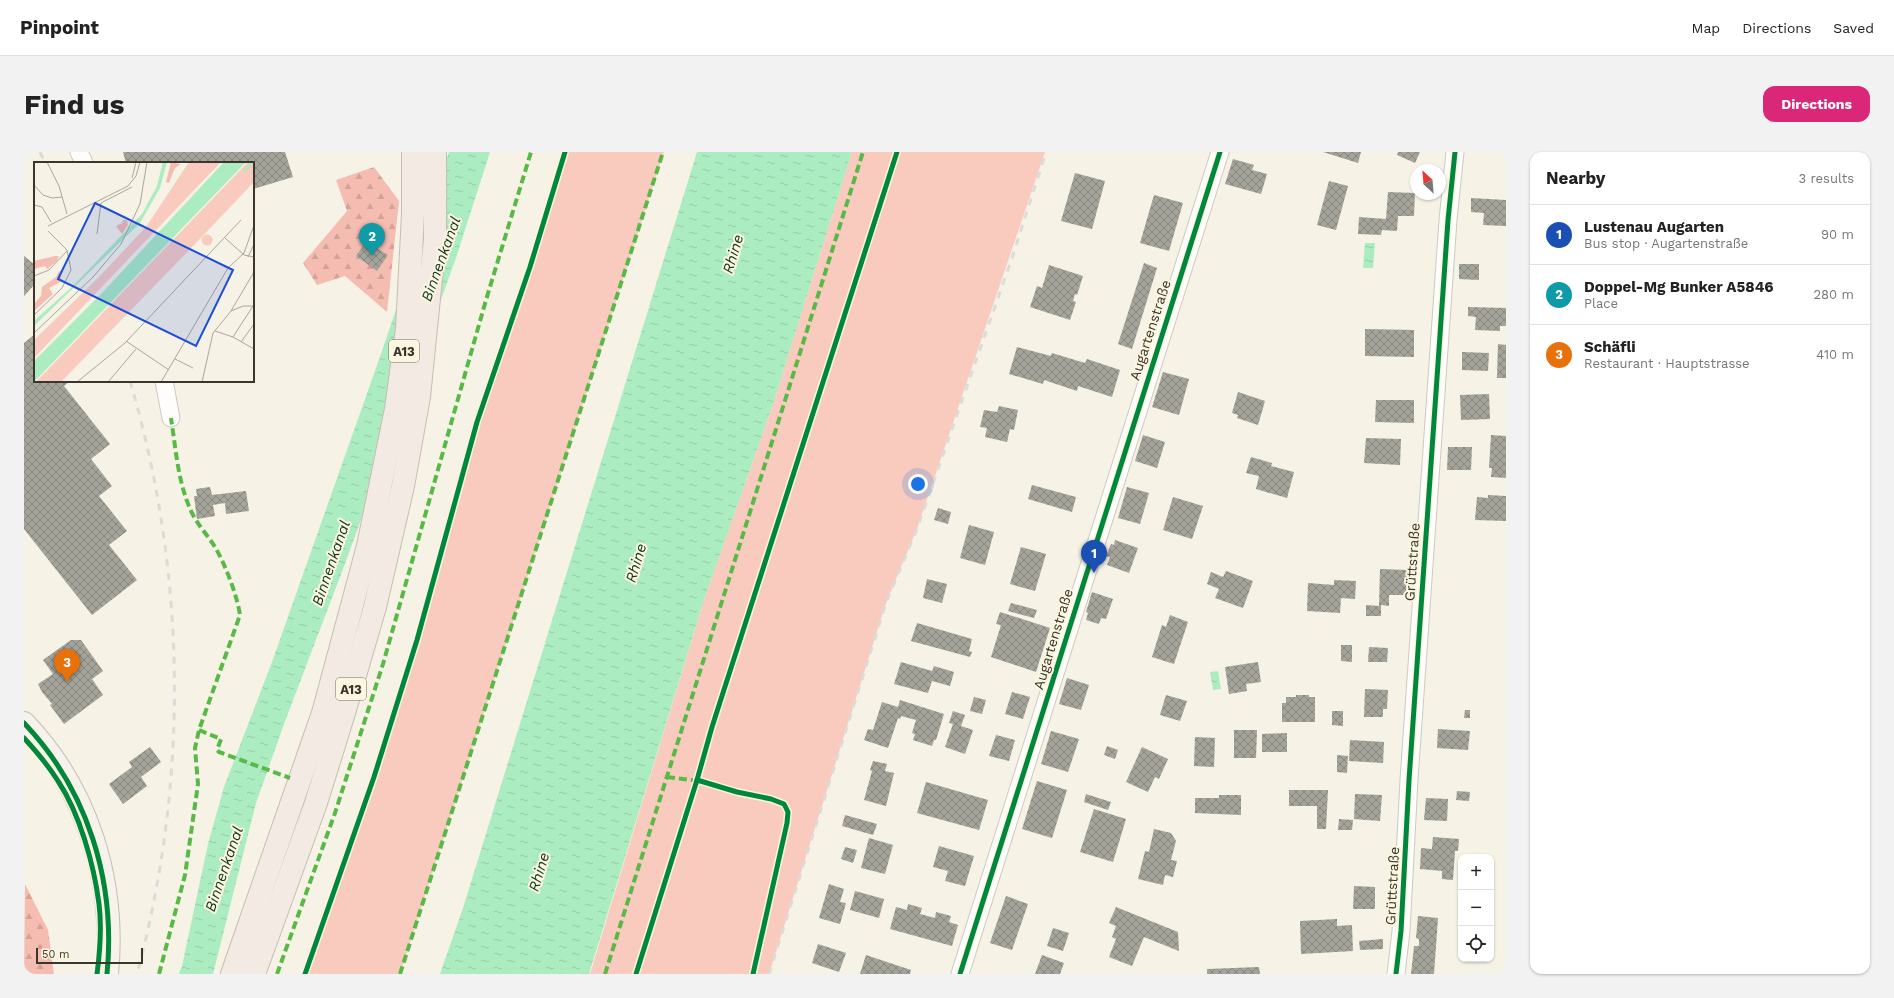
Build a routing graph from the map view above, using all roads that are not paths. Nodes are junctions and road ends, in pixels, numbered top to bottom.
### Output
1 (80, 152) edge
2 (413, 152) edge
3 (435, 152) edge
4 (1220, 152) edge
5 (1455, 152) edge
6 (84, 162) edge
7 (164, 382) edge
8 (171, 418) dead end
9 (24, 723) edge
10 (107, 974) edge
11 (232, 974) edge
12 (254, 974) edge
13 (960, 974) edge
14 (1396, 974) edge

1 - 6 street
2 - 11 highway, A13
3 - 12 highway, A13
4 - 13 street, Augartenstraße
5 - 14 street, Grüttstraße
7 - 8 street
9 - 10 main road

